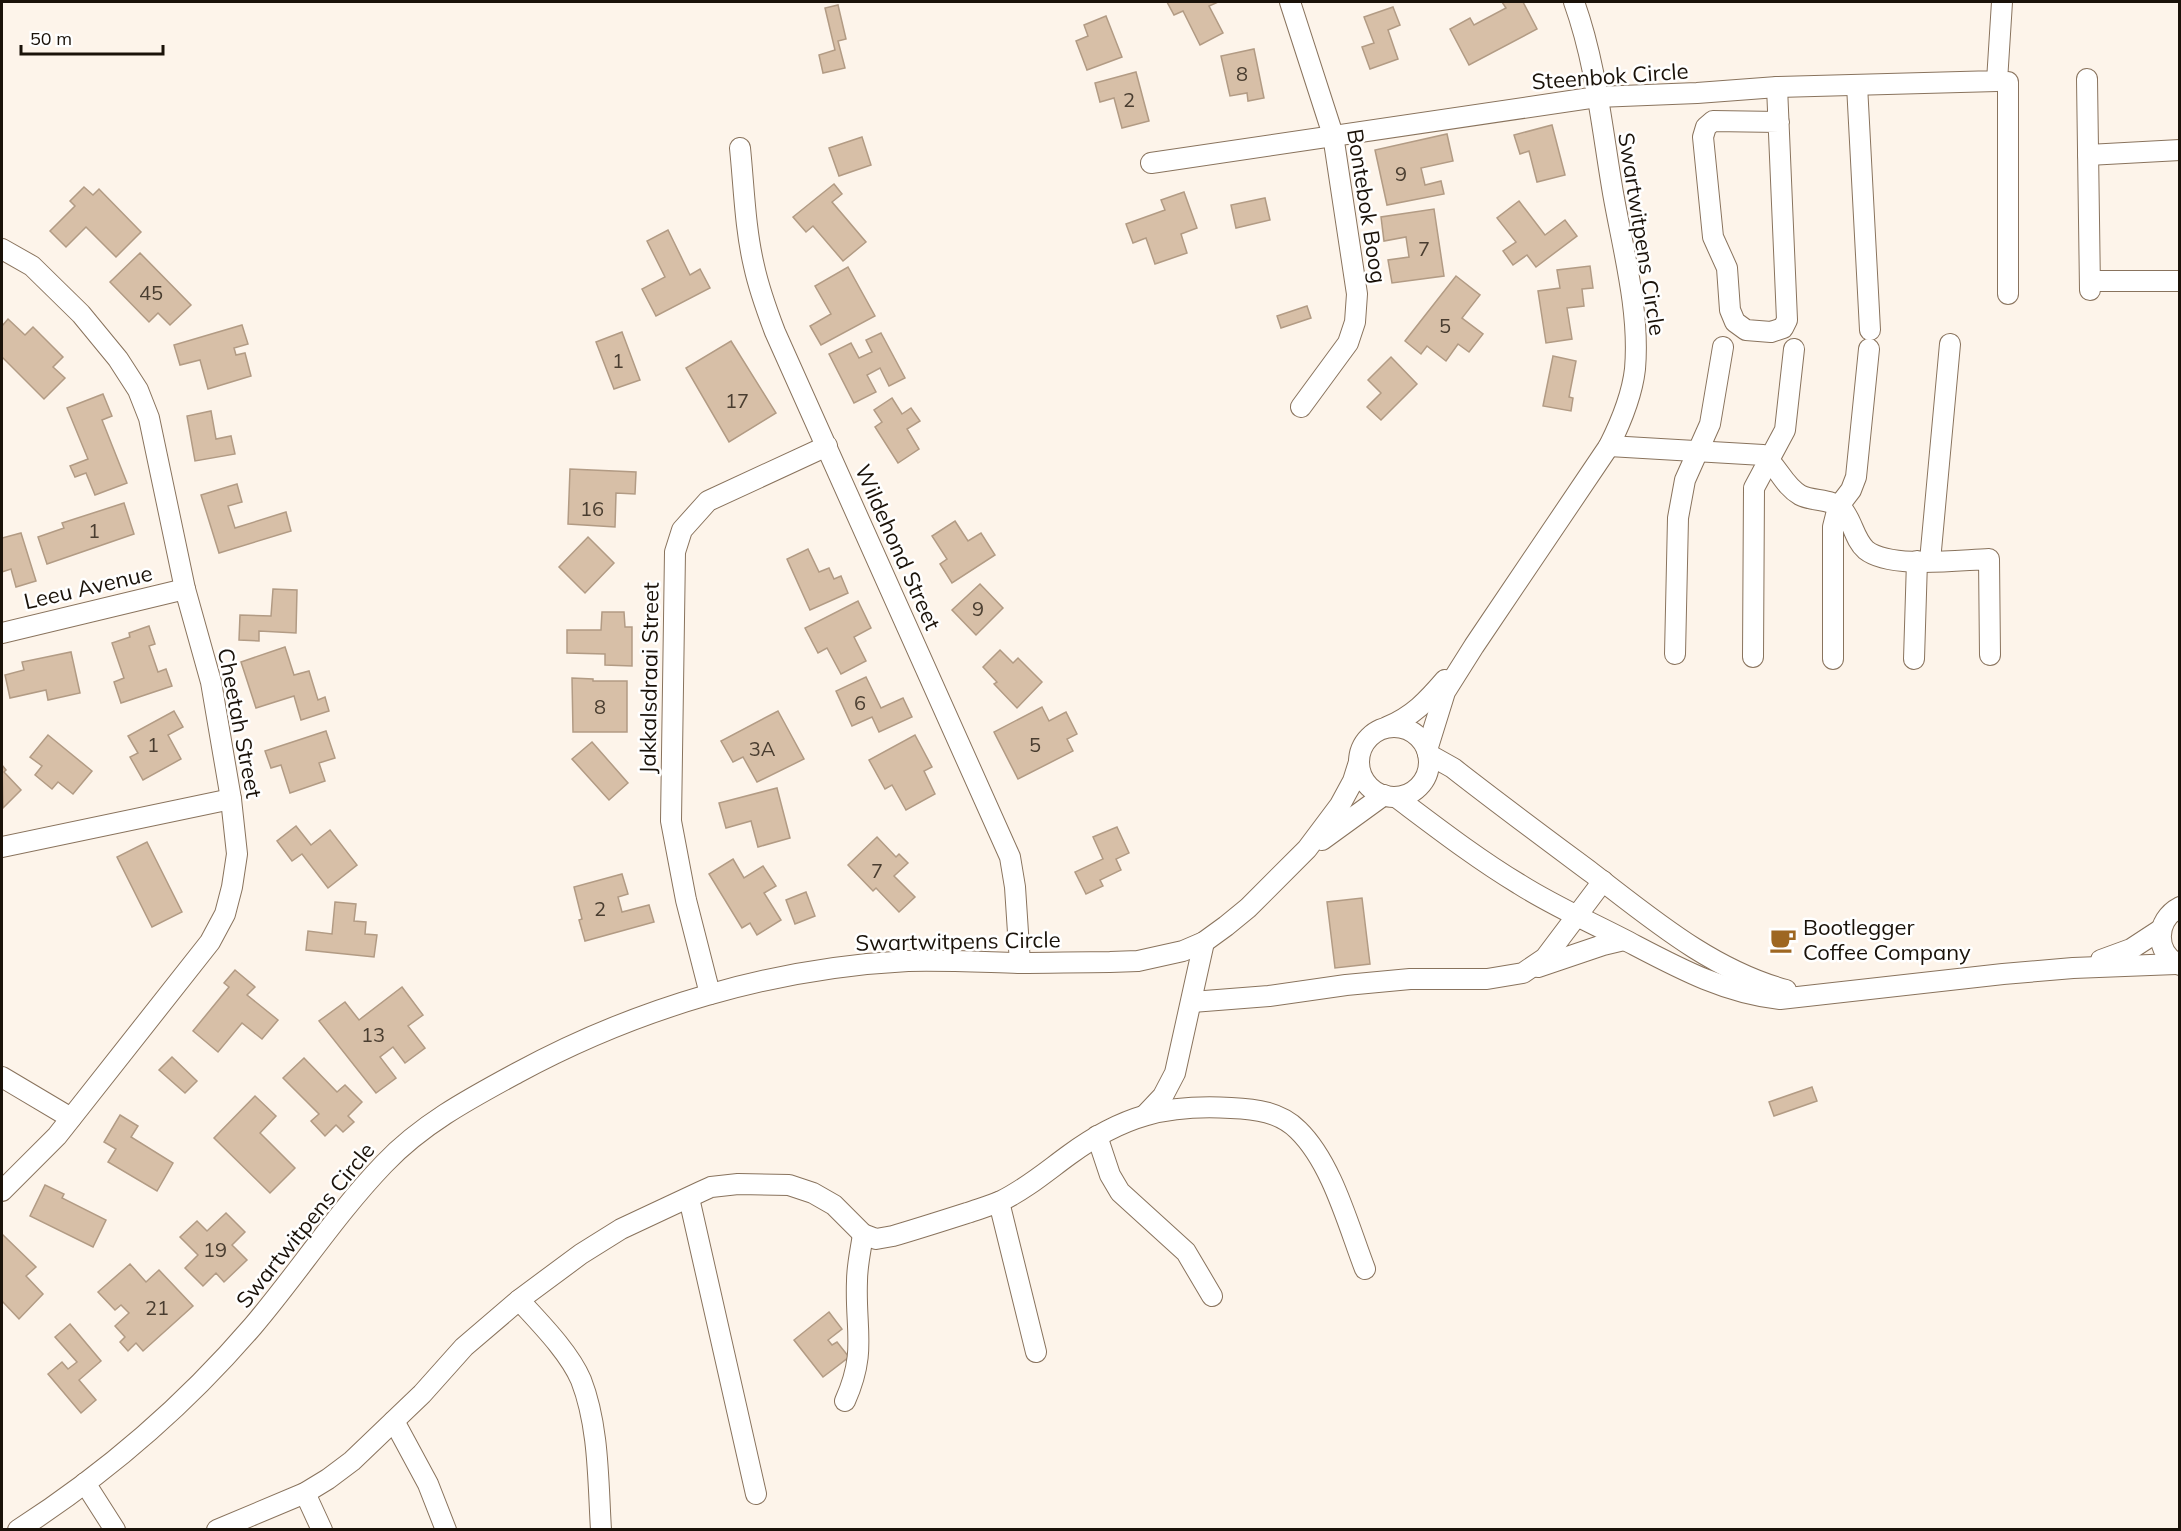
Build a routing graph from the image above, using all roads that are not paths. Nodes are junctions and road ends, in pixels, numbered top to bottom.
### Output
1 (1290, 2) edge
2 (1574, 2) edge
3 (2002, 2) edge
4 (2087, 79) dead end
5 (2008, 82) dead end
6 (1857, 84) junction
7 (1777, 87) junction
8 (1597, 97) junction
9 (1779, 122) junction
10 (1333, 135) junction
11 (740, 147) dead end
12 (2180, 150) edge
13 (2088, 155) junction
14 (1150, 163) dead end
15 (2, 249) edge
16 (2180, 281) edge
17 (2008, 294) dead end
18 (1950, 344) dead end
19 (1723, 347) dead end
20 (1794, 349) dead end
21 (1300, 407) dead end
22 (827, 446) junction
23 (1609, 446) junction
24 (1700, 451) junction
25 (1768, 459) junction
26 (1838, 507) junction
27 (1924, 561) junction
28 (185, 589) junction
29 (2, 633) edge
30 (1474, 646) junction
31 (1675, 654) dead end
32 (1990, 655) dead end
33 (1753, 657) dead end
34 (1833, 659) dead end
35 (1914, 659) dead end
36 (1383, 729) junction
37 (1427, 752) junction
38 (1359, 762) junction
39 (1390, 796) junction
40 (231, 799) junction
41 (2, 847) edge
42 (1307, 849) junction
43 (1603, 881) junction
44 (2180, 907) edge
45 (1578, 916) junction
46 (2160, 930) junction
47 (1624, 940) junction
48 (1204, 942) junction
49 (1020, 963) junction
50 (2178, 964) edge
51 (2073, 968) junction
52 (1523, 973) junction
53 (710, 994) junction
54 (1806, 995) junction
55 (1192, 1002) junction
56 (2, 1077) edge
57 (1146, 1114) junction
58 (71, 1118) junction
59 (1096, 1136) junction
60 (2, 1191) edge
61 (689, 1198) junction
62 (999, 1202) junction
63 (863, 1234) junction
64 (1365, 1269) dead end
65 (1212, 1296) dead end
66 (519, 1300) junction
67 (1036, 1352) dead end
68 (845, 1401) dead end
69 (394, 1421) junction
70 (85, 1484) junction
71 (305, 1494) junction
72 (756, 1494) dead end
73 (18, 1530) edge
74 (115, 1530) edge
75 (217, 1530) edge
76 (322, 1530) edge
77 (446, 1530) edge
78 (601, 1530) edge

1 - 10 street, Bontebok Boog
2 - 8 street, Swartwitpens Circle
3 - 6 street, Steenbok Circle
4 - 13 street
5 - 17 street
6 - 7 street, Steenbok Circle
6 - 26 street
7 - 8 street, Steenbok Circle
7 - 9 street
8 - 10 street, Steenbok Circle
8 - 23 street, Swartwitpens Circle
9 - 9 street
10 - 14 street, Steenbok Circle
10 - 21 street, Bontebok Boog
11 - 22 street, Wildehond Street
12 - 13 street
13 - 16 street
15 - 28 street, Cheetah Street
18 - 27 street
19 - 24 street
20 - 25 street
22 - 49 street, Wildehond Street
22 - 53 street, Jakkalsdraai Street
23 - 24 street
23 - 30 street, Swartwitpens Circle
24 - 25 street
24 - 31 street
25 - 26 street
25 - 33 street
26 - 27 street
26 - 34 street
27 - 32 street
27 - 35 street
28 - 29 street, Leeu Avenue
28 - 40 street, Cheetah Street
30 - 36 street, Swartwitpens Circle
30 - 37 street, Swartwitpens Circle
36 - 37 street
36 - 38 street
37 - 39 street
37 - 43 street
38 - 39 street
38 - 42 street, Swartwitpens Circle
39 - 42 street, Swartwitpens Circle
39 - 45 street
40 - 41 street
40 - 58 street, Cheetah Street
42 - 48 street, Swartwitpens Circle
43 - 45 street
43 - 54 street
44 - 46 street
45 - 47 street
45 - 52 street
46 - 50 street
46 - 51 street
47 - 52 street
47 - 54 street
48 - 49 street, Swartwitpens Circle
48 - 55 street
49 - 53 street, Swartwitpens Circle
50 - 51 street
51 - 54 street
52 - 55 street
53 - 70 street, Swartwitpens Circle
55 - 57 street
56 - 58 street
57 - 59 street
57 - 64 street
58 - 60 street, Cheetah Street
59 - 62 street
59 - 65 street
61 - 63 street
61 - 66 street
61 - 72 street
62 - 63 street
62 - 67 street
63 - 68 street
66 - 69 street
66 - 78 street
69 - 71 street
69 - 77 street
70 - 73 street, Swartwitpens Circle
70 - 74 street
71 - 75 street
71 - 76 street

